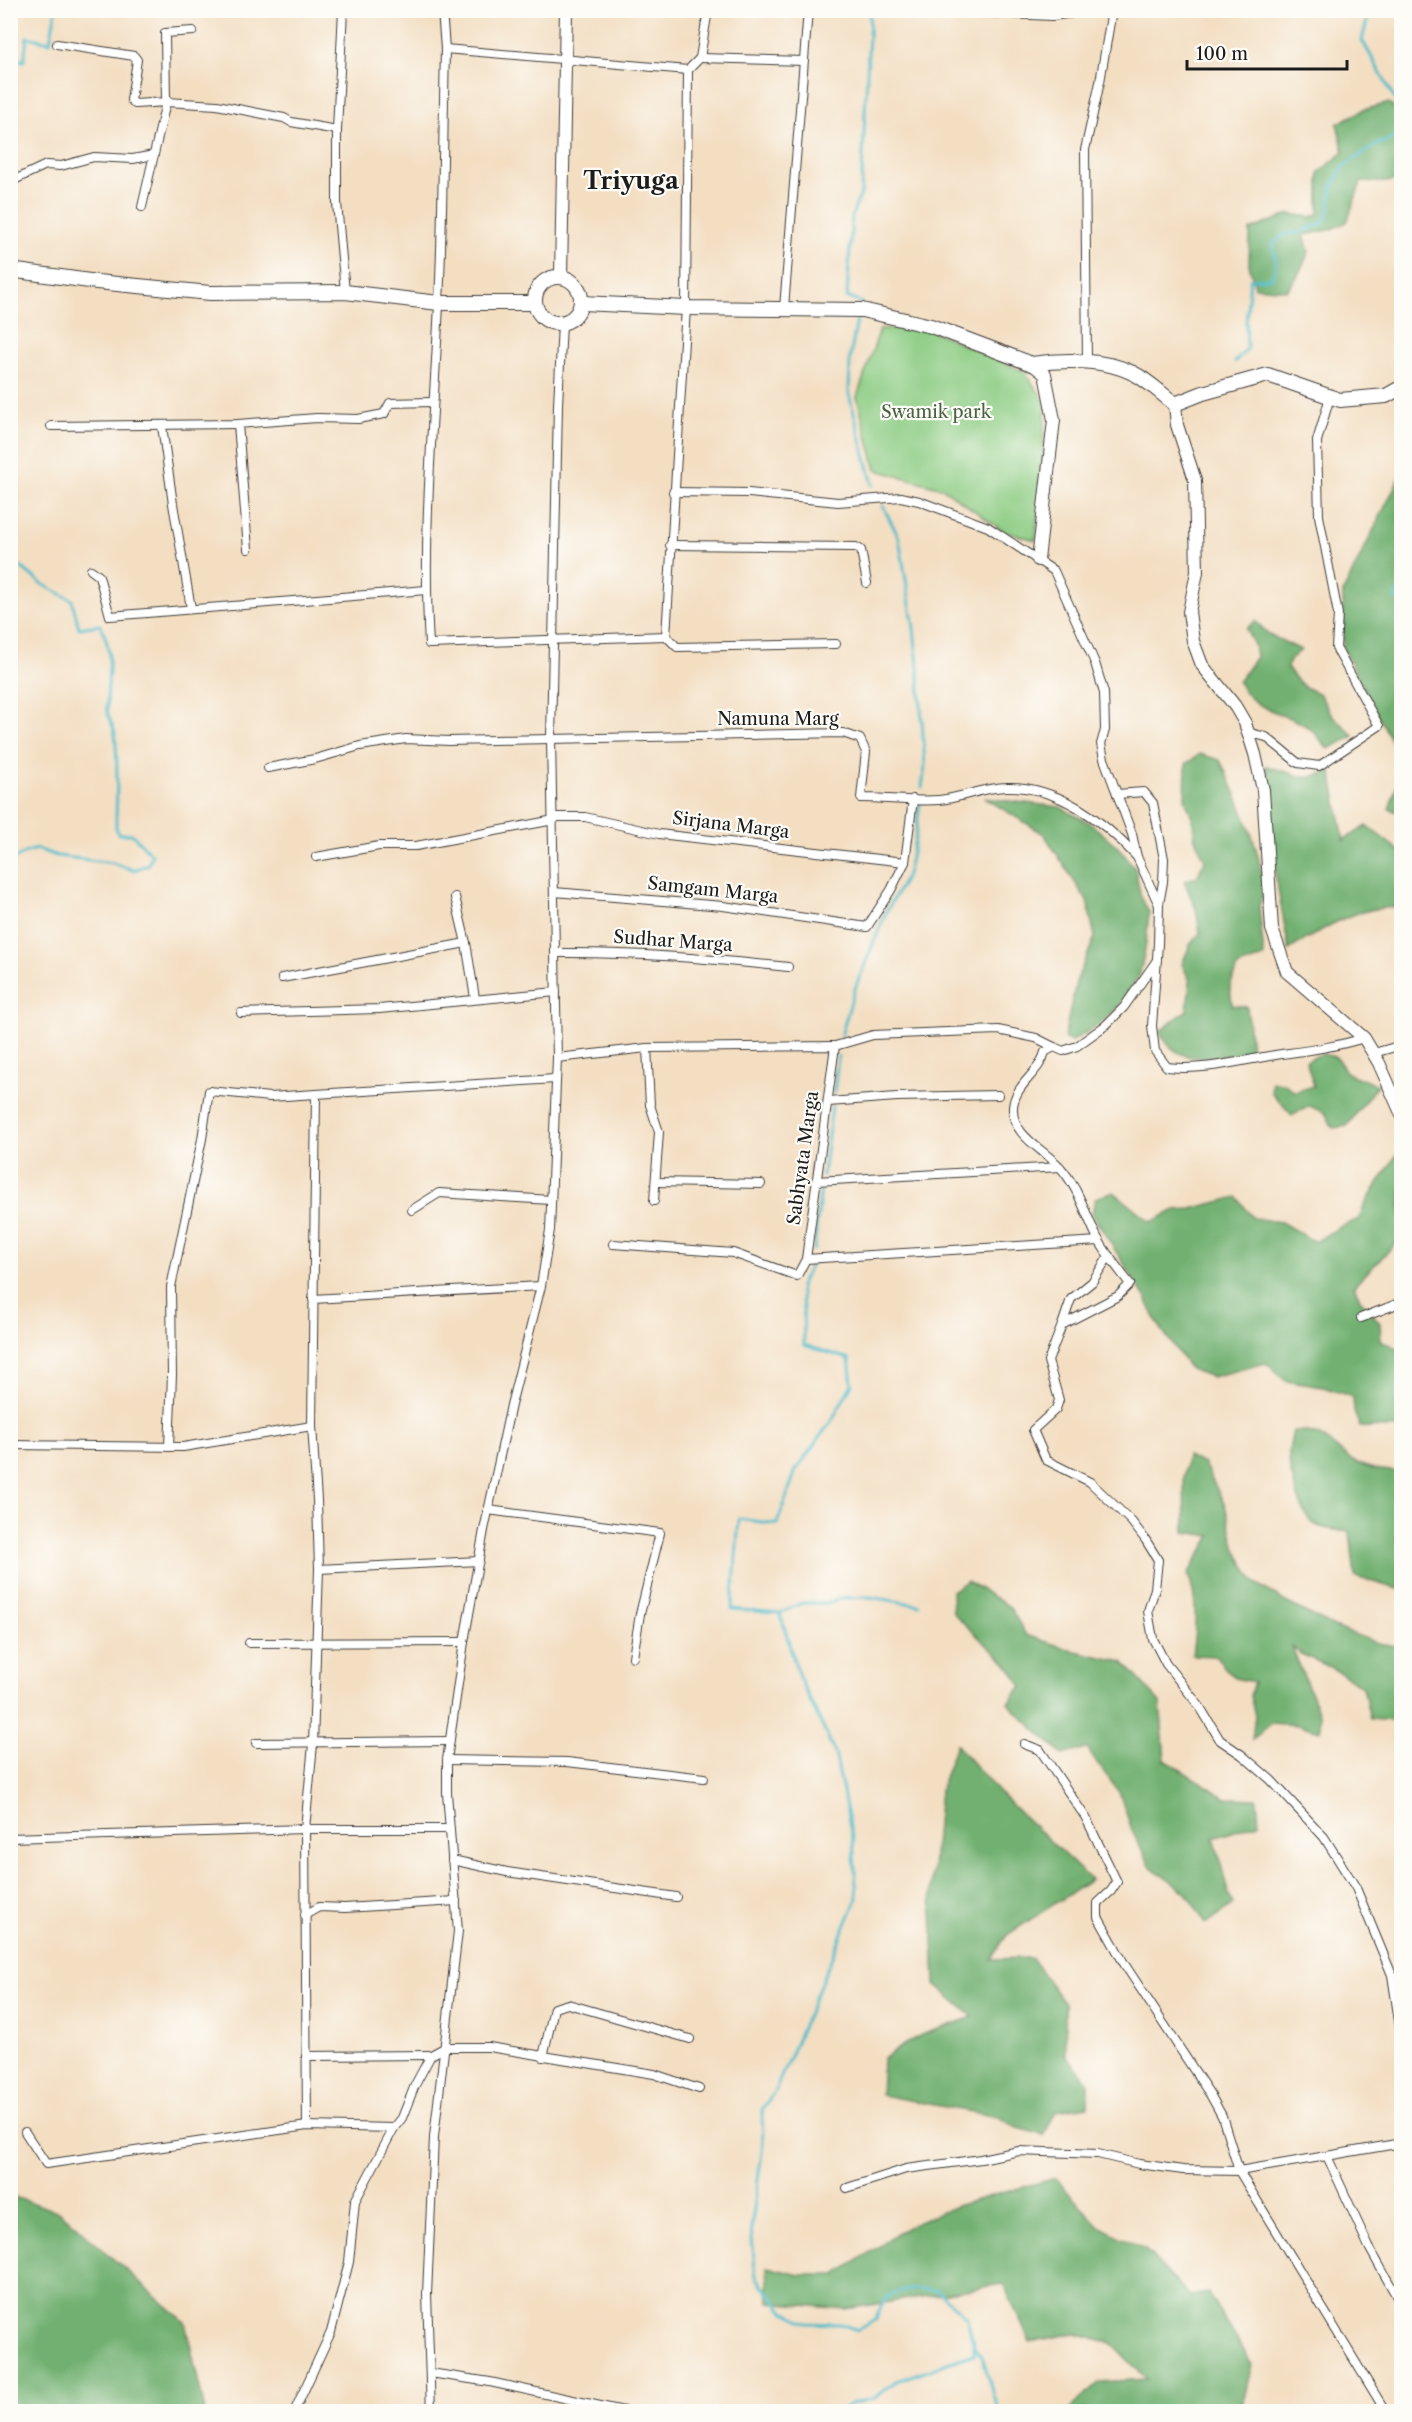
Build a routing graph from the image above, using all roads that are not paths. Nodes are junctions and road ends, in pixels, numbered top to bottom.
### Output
1 (343, 10) edge
2 (442, 10) edge
3 (566, 10) edge
4 (708, 10) edge
5 (808, 10) edge
6 (929, 10) edge
7 (1095, 10) edge
8 (1112, 10) edge
9 (193, 31) dead end
10 (57, 44) dead end
11 (445, 49) junction
12 (700, 58) junction
13 (567, 59) junction
14 (803, 61) junction
15 (688, 70) junction
16 (166, 102) junction
17 (337, 130) junction
18 (154, 156) junction
19 (10, 182) edge
20 (142, 207) dead end
21 (10, 270) edge
22 (561, 276) junction
23 (345, 292) junction
24 (439, 303) junction
25 (535, 303) junction
26 (582, 303) junction
27 (686, 308) junction
28 (784, 308) junction
29 (562, 323) junction
30 (1087, 362) junction
31 (1032, 364) junction
32 (1401, 387) edge
33 (1330, 397) junction
34 (432, 402) junction
35 (1174, 404) junction
36 (238, 424) junction
37 (51, 426) dead end
38 (162, 426) junction
39 (673, 492) junction
40 (670, 545) junction
41 (248, 549) dead end
42 (1038, 560) junction
43 (91, 570) dead end
44 (867, 583) dead end
45 (426, 590) junction
46 (191, 608) junction
47 (666, 636) junction
48 (554, 640) junction
49 (836, 644) dead end
50 (1247, 732) junction
51 (551, 739) junction
52 (268, 768) dead end
53 (1118, 794) junction
54 (913, 799) junction
55 (554, 818) junction
56 (316, 857) dead end
57 (1137, 857) junction
58 (905, 862) junction
59 (555, 892) junction
60 (455, 897) dead end
61 (1159, 905) junction
62 (466, 943) junction
63 (556, 953) junction
64 (1157, 960) junction
65 (788, 968) dead end
66 (282, 978) dead end
67 (556, 992) junction
68 (474, 998) junction
69 (241, 1014) dead end
70 (1364, 1038) junction
71 (1401, 1045) edge
72 (835, 1046) junction
73 (1054, 1047) junction
74 (647, 1048) junction
75 (1374, 1053) junction
76 (557, 1058) junction
77 (555, 1079) junction
78 (316, 1094) junction
79 (998, 1095) dead end
80 (828, 1102) junction
81 (1401, 1115) edge
82 (1060, 1167) junction
83 (816, 1181) junction
84 (656, 1182) junction
85 (761, 1184) dead end
86 (551, 1200) junction
87 (654, 1201) dead end
88 (412, 1210) dead end
89 (1099, 1241) junction
90 (613, 1244) dead end
91 (1109, 1256) junction
92 (806, 1259) junction
93 (541, 1286) junction
94 (313, 1299) junction
95 (1401, 1302) edge
96 (1361, 1318) dead end
97 (1062, 1325) junction
98 (312, 1426) junction
99 (10, 1445) edge
100 (169, 1447) junction
101 (488, 1510) junction
102 (479, 1562) junction
103 (319, 1569) junction
104 (318, 1642) junction
105 (464, 1642) junction
106 (249, 1643) dead end
107 (633, 1657) dead end
108 (450, 1741) junction
109 (256, 1743) dead end
110 (313, 1744) junction
111 (1024, 1744) dead end
112 (447, 1760) junction
113 (704, 1778) dead end
114 (305, 1828) junction
115 (450, 1829) junction
116 (10, 1838) edge
117 (452, 1860) junction
118 (676, 1897) dead end
119 (456, 1901) junction
120 (305, 1915) junction
121 (690, 2039) dead end
122 (1401, 2041) edge
123 (446, 2046) junction
124 (431, 2055) junction
125 (306, 2056) junction
126 (543, 2057) junction
127 (699, 2089) dead end
128 (307, 2126) junction
129 (394, 2128) junction
130 (25, 2132) dead end
131 (1401, 2143) edge
132 (1327, 2156) junction
133 (1239, 2171) junction
134 (847, 2188) dead end
135 (1401, 2306) edge
136 (430, 2373) junction
137 (294, 2412) edge
138 (431, 2412) edge
139 (628, 2412) edge
140 (1386, 2412) edge

1 - 17 street
2 - 11 street
3 - 13 main road
4 - 12 street
5 - 14 street
6 - 7 street
8 - 30 street
9 - 16 street
10 - 16 street
11 - 13 street
11 - 24 street
12 - 14 street
12 - 15 street
13 - 15 street
13 - 22 main road
14 - 28 street
15 - 27 street
16 - 17 street
16 - 18 street
17 - 23 street
18 - 19 street
18 - 20 street
21 - 23 main road
22 - 25 main road
22 - 26 main road
23 - 24 main road
24 - 25 main road
24 - 34 street
25 - 29 main road
26 - 27 main road
26 - 29 main road
27 - 28 main road
27 - 39 street
28 - 31 main road
29 - 48 street
30 - 31 main road
30 - 35 main road
31 - 42 main road
32 - 33 main road
33 - 35 main road
33 - 50 street
34 - 36 street
34 - 45 street
35 - 50 main road
36 - 38 street
36 - 41 street
37 - 38 street
38 - 46 street
39 - 40 street
39 - 42 street
40 - 44 street
40 - 47 street
42 - 53 street
43 - 46 street
45 - 46 street
45 - 48 street
47 - 48 street
47 - 49 street
48 - 51 street
50 - 70 main road
51 - 52 street
51 - 54 street, Namuna Marg
51 - 55 street
53 - 57 street
53 - 61 street
54 - 57 street, Namuna Marg
54 - 58 street
55 - 56 street, Sirjana Marga
55 - 58 street, Sirjana Marga
55 - 59 street
57 - 61 street
58 - 59 street, Samgam Marga
59 - 63 street
60 - 62 street
61 - 64 street
62 - 66 street
62 - 68 street
63 - 65 street, Sudhar Marga
63 - 67 street
64 - 70 street
64 - 73 street
67 - 68 street
67 - 76 street
68 - 69 street
70 - 75 main road
71 - 75 street
72 - 73 street
72 - 74 street
72 - 80 street, Sabhyata Marga
73 - 82 street
74 - 76 street
74 - 84 street
75 - 81 main road
76 - 77 street
77 - 78 street
77 - 86 street
78 - 94 street
78 - 100 street
79 - 80 street
80 - 83 street, Sabhyata Marga
82 - 83 street
82 - 89 street
83 - 92 street, Sabhyata Marga
84 - 85 street
84 - 87 street
86 - 88 street
86 - 93 street
89 - 91 street
89 - 92 street
90 - 92 street
91 - 97 street
91 - 97 street
93 - 94 street
93 - 101 street
94 - 98 street
95 - 96 street
97 - 122 street
98 - 100 street
98 - 103 street
99 - 100 street
101 - 102 street
101 - 107 street
102 - 103 street
102 - 105 street
103 - 104 street
104 - 105 street
104 - 106 street
104 - 110 street
105 - 108 street
108 - 110 street
108 - 112 street
109 - 110 street
110 - 114 street
111 - 133 street
112 - 113 street
112 - 115 street
114 - 115 street
114 - 116 street
114 - 120 street
115 - 117 street
117 - 118 street
117 - 119 street
119 - 120 street
119 - 123 street
120 - 125 street
121 - 126 street
123 - 124 street
123 - 126 street
123 - 136 street
124 - 125 street
124 - 129 street
125 - 128 street
126 - 127 street
128 - 129 street
128 - 130 street
129 - 137 street
131 - 132 street
132 - 133 street
132 - 135 street
133 - 134 street
133 - 140 street
136 - 138 street
136 - 139 street

